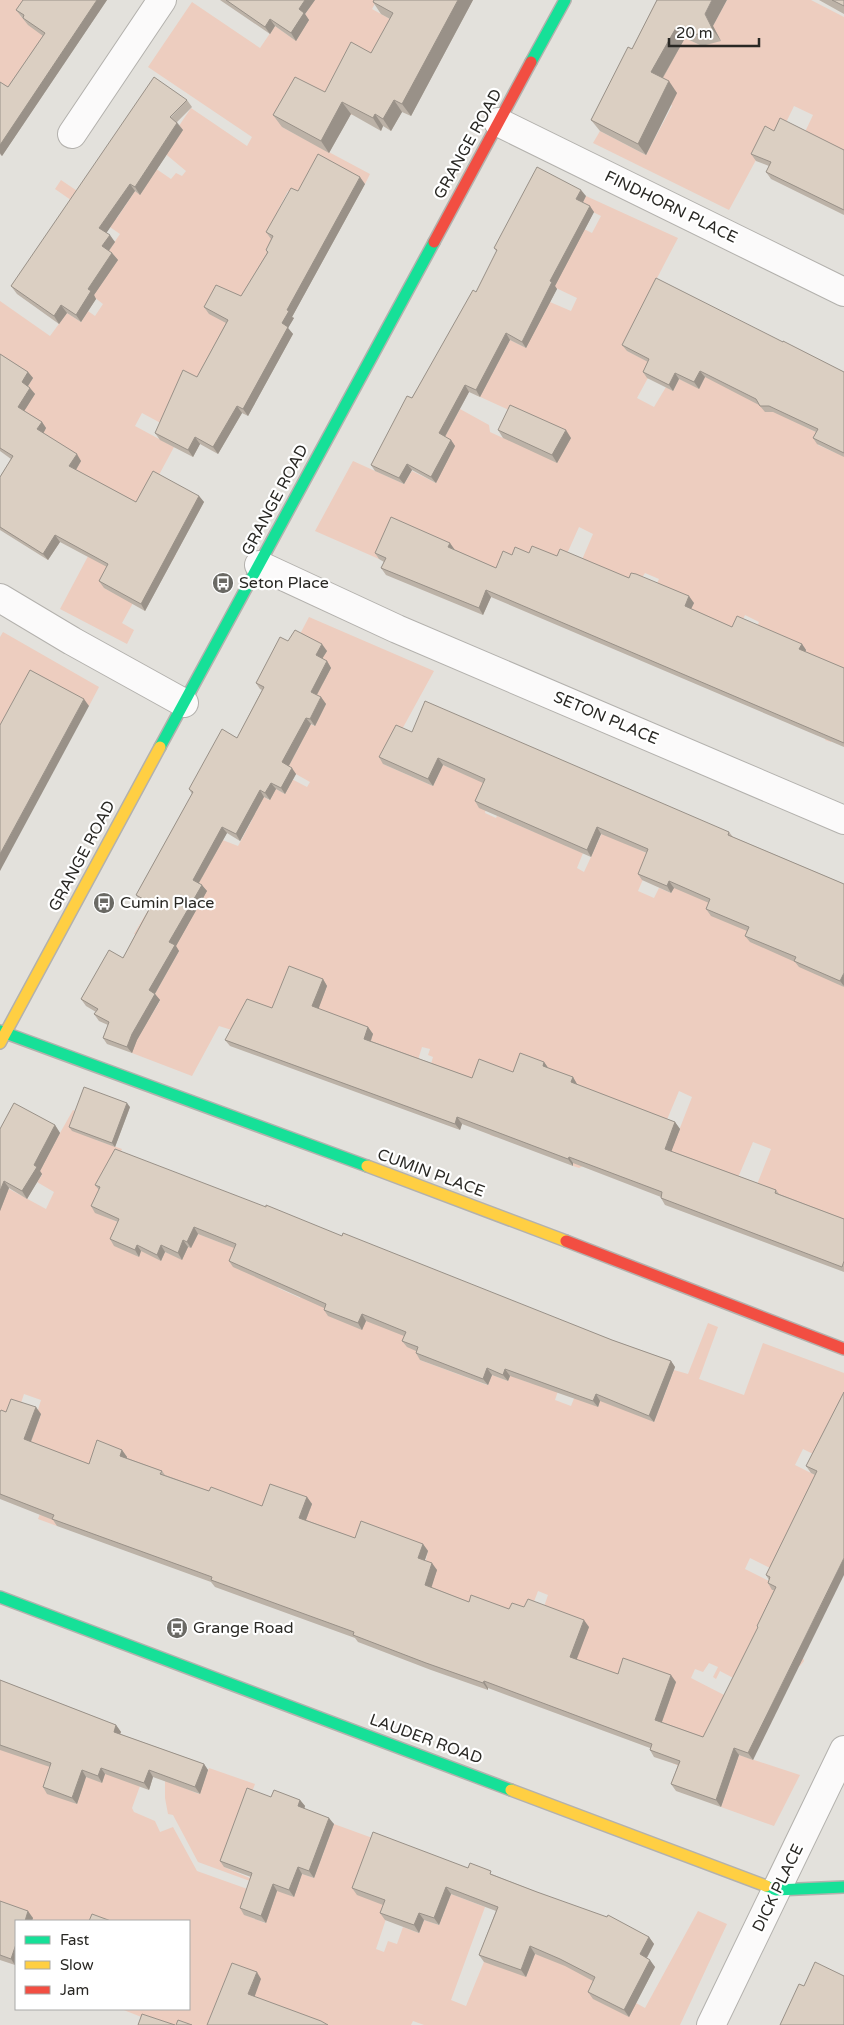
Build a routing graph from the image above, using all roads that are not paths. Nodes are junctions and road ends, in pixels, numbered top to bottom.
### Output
1 (162, 0) edge
2 (566, 0) edge
3 (498, 122) junction
4 (72, 134) dead end
5 (844, 292) edge
6 (259, 565) junction
7 (0, 598) edge
8 (184, 703) junction
9 (844, 820) edge
10 (2, 1036) edge
11 (844, 1349) edge
12 (0, 1597) edge
13 (844, 1750) edge
14 (844, 1888) edge
15 (776, 1890) junction
16 (711, 2025) edge

1 - 4 street
2 - 3 street, GRANGE ROAD
3 - 5 street, FINDHORN PLACE
3 - 6 street, GRANGE ROAD
6 - 8 street, GRANGE ROAD
6 - 9 street, SETON PLACE
7 - 8 street
8 - 10 street, GRANGE ROAD
10 - 11 street, CUMIN PLACE
12 - 15 street, LAUDER ROAD
13 - 15 street, DICK PLACE
14 - 15 street, LAUDER ROAD
15 - 16 street, DICK PLACE

